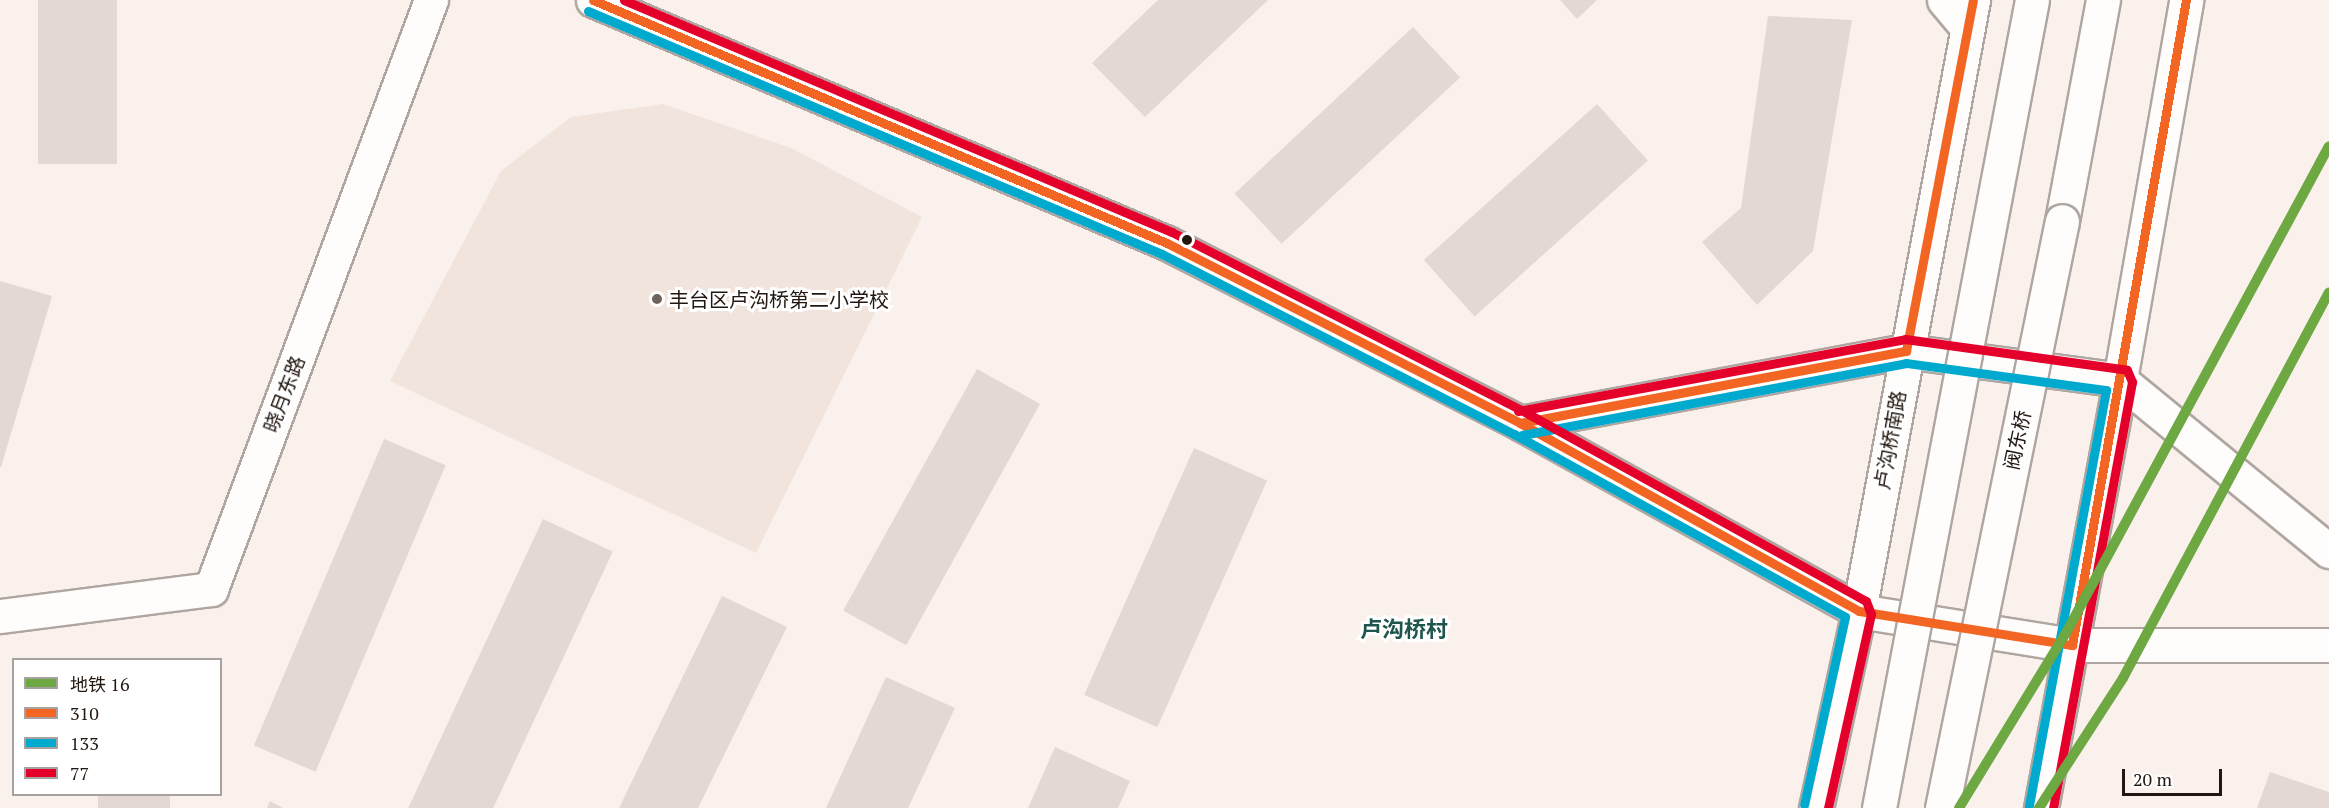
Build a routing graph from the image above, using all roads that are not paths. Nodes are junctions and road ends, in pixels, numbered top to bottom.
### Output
1 (431, 0) edge
2 (593, 0) edge
3 (1944, 0) edge
4 (2032, 0) edge
5 (2103, 0) edge
6 (2186, 0) edge
7 (1970, 14) edge
8 (1906, 351) junction
9 (2120, 380) junction
10 (1520, 423) junction
11 (2329, 551) edge
12 (1858, 611) junction
13 (0, 616) edge
14 (2072, 645) junction
15 (2329, 645) edge
16 (1816, 808) edge
17 (1879, 808) edge
18 (1942, 808) edge
19 (2041, 808) edge

1 - 13 main road, 晓月东路
2 - 10 main road
3 - 7 main road
4 - 17 main road, bridge
5 - 18 main road, 阀东桥, bridge
6 - 9 main road
7 - 8 main road, 卢沟桥南路
8 - 9 main road
8 - 10 main road
8 - 12 main road, 卢沟桥南路
9 - 11 main road
9 - 14 main road
10 - 12 main road
12 - 14 main road
12 - 16 main road, 卢沟桥南路
14 - 15 main road
14 - 19 main road

